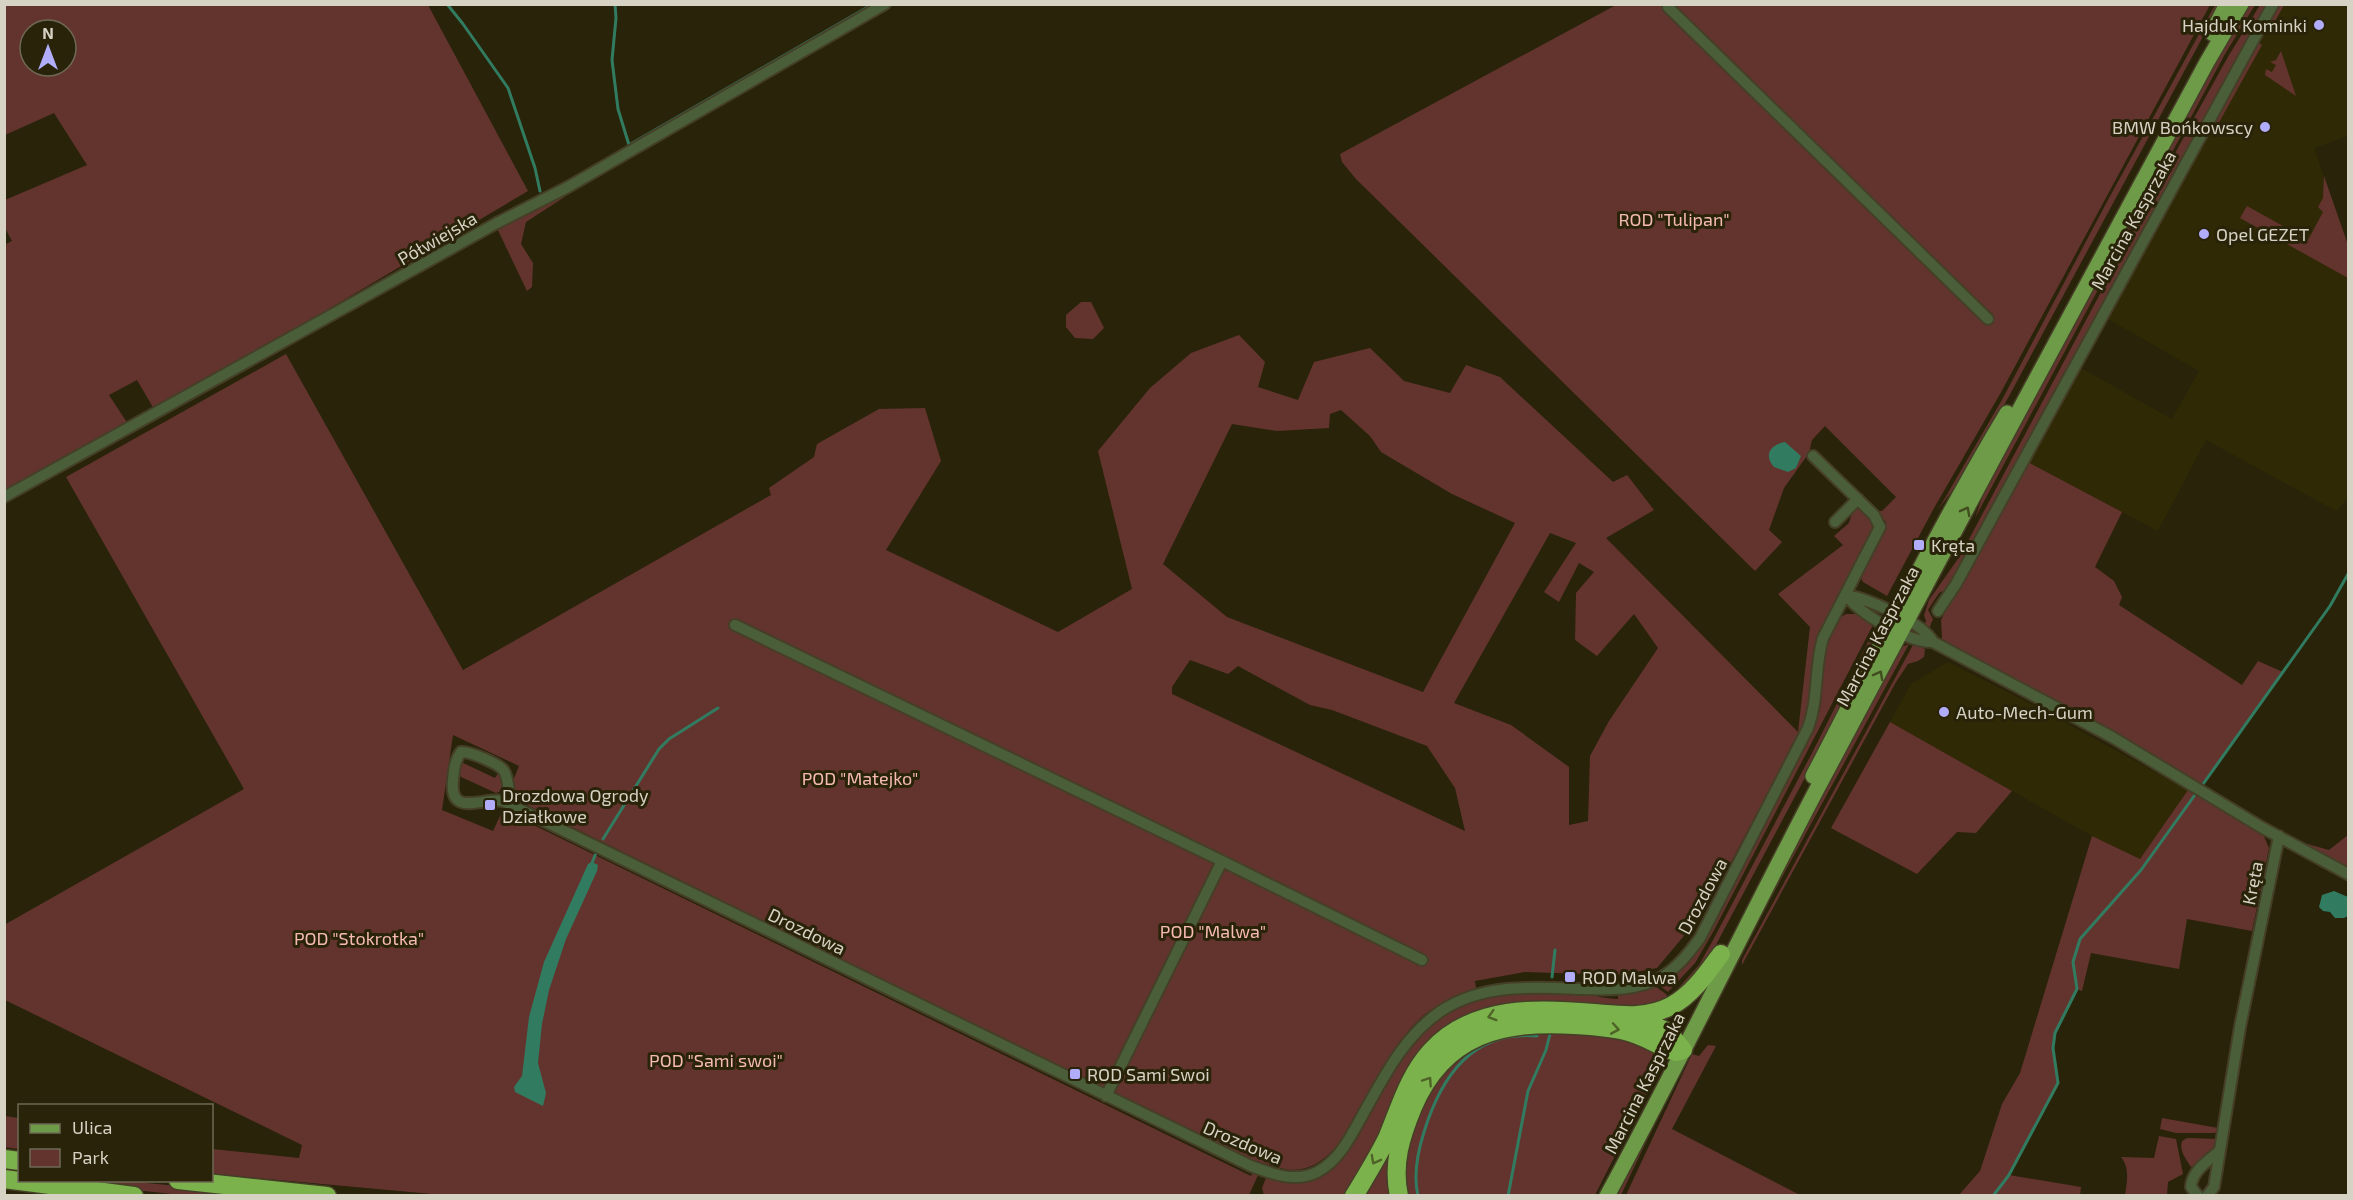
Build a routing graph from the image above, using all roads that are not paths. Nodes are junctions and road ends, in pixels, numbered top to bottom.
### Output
1 (885, 4) edge
2 (2227, 4) edge
3 (2241, 4) edge
4 (2273, 4) edge
5 (1668, 7) dead end
6 (1988, 319) dead end
7 (1813, 456) dead end
8 (4, 498) edge
9 (1858, 499) junction
10 (1835, 522) dead end
11 (1846, 595) junction
12 (1938, 611) dead end
13 (1898, 623) junction
14 (735, 625) dead end
15 (512, 804) junction
16 (2279, 836) junction
17 (1222, 861) junction
18 (2349, 874) edge
19 (1721, 954) junction
20 (1422, 960) dead end
21 (1631, 1016) junction
22 (1677, 1047) junction
23 (1106, 1096) junction
24 (2220, 1150) junction
25 (27, 1182) edge
26 (197, 1182) edge
27 (134, 1196) edge
28 (327, 1196) edge
29 (1354, 1196) edge
30 (1399, 1196) edge
31 (1600, 1196) edge
32 (1607, 1196) edge
33 (2198, 1196) edge
34 (2207, 1196) edge

1 - 8 street, Półwiejska
2 - 13 main road, Marcina Kasprzaka
13 -> 3 main road, Marcina Kasprzaka
4 - 12 street, Marcina Kasprzaka
5 - 6 street
7 - 9 street
9 - 10 street
9 - 11 street
11 - 13 street
11 - 23 street, Drozdowa
13 - 16 street
13 - 19 main road, Marcina Kasprzaka
22 -> 13 main road, Marcina Kasprzaka
14 - 17 street
15 - 15 street
15 - 23 street, Drozdowa
16 - 18 street
16 - 24 street, Kręta
17 - 20 street
17 - 23 street
19 - 21 highway
19 - 22 main road, Marcina Kasprzaka
21 - 22 highway
21 -> 29 highway
30 -> 22 highway
22 - 31 main road, Marcina Kasprzaka
22 - 32 main road, Marcina Kasprzaka
24 - 33 street
24 - 34 street, Kręta
25 - 27 highway
26 - 28 highway

